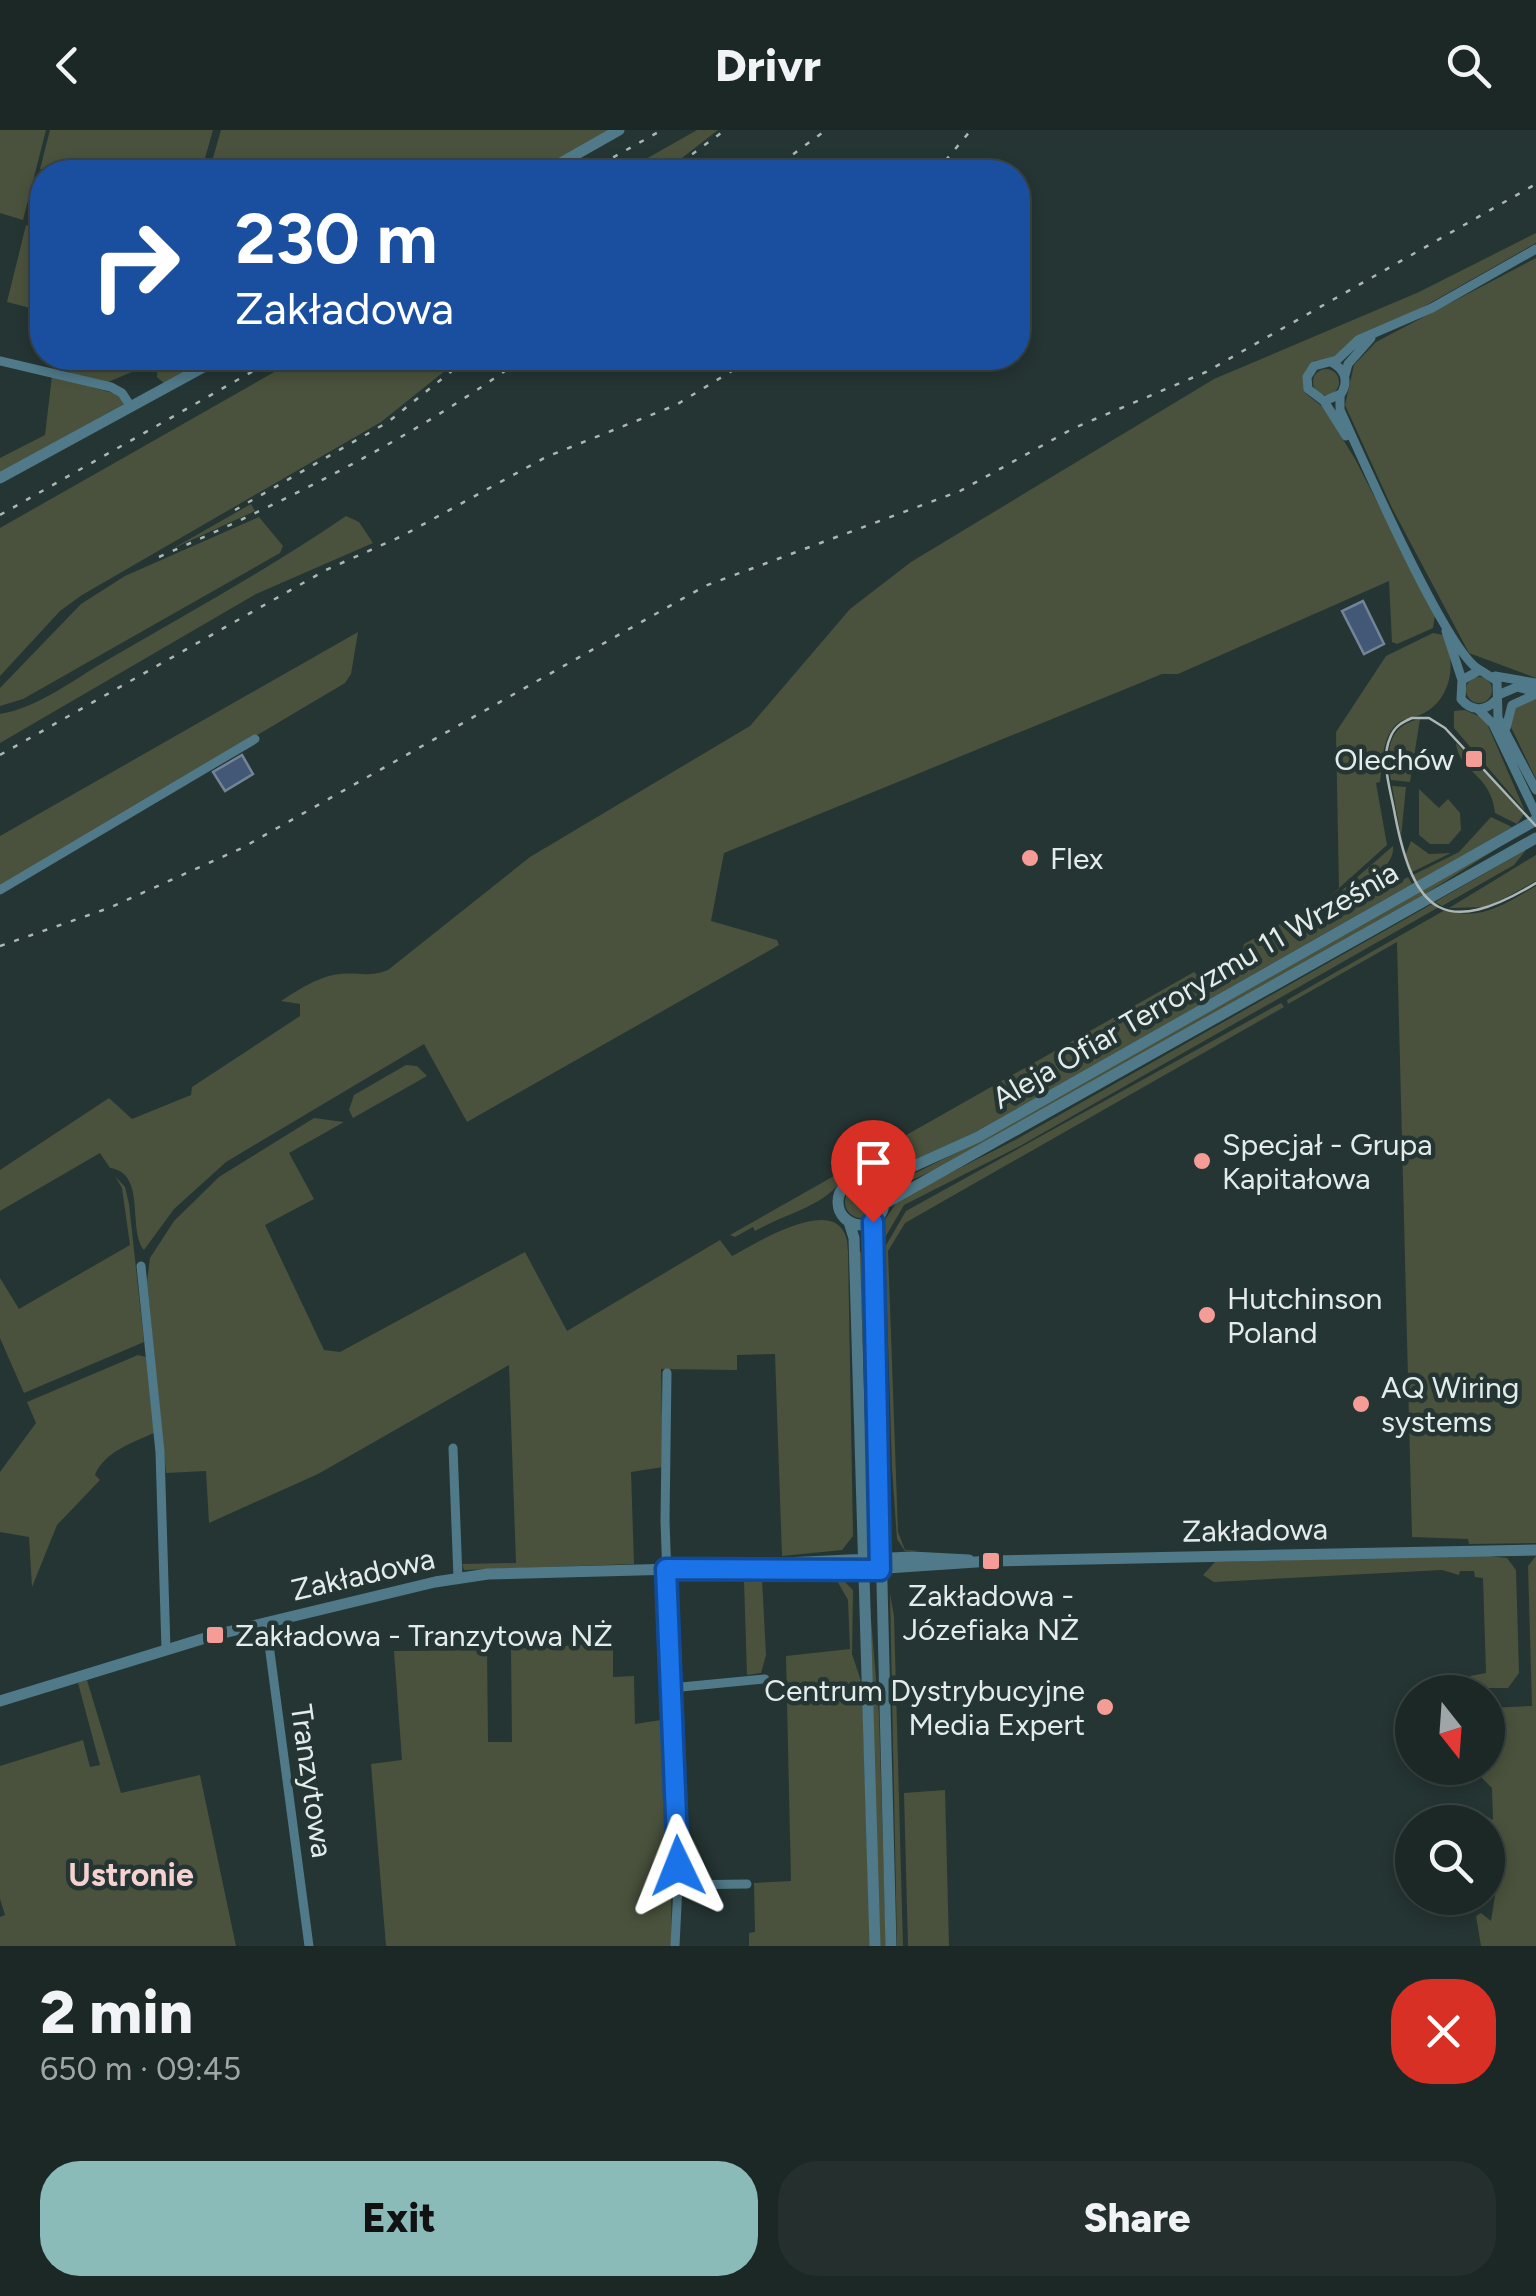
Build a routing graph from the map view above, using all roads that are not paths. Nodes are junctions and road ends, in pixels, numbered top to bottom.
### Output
1 (620, 130) edge
2 (566, 160) edge
3 (1536, 249) edge
4 (1377, 333) junction
5 (0, 361) edge
6 (1331, 362) junction
7 (30, 368) edge
8 (38, 370) edge
9 (198, 370) edge
10 (1345, 375) junction
11 (1341, 394) junction
12 (1324, 401) junction
13 (130, 407) junction
14 (1360, 457) junction
15 (0, 478) edge
16 (1442, 619) junction
17 (1480, 670) junction
18 (1492, 675) junction
19 (1462, 680) junction
20 (1536, 683) edge
21 (1536, 692) edge
22 (1496, 698) junction
23 (1478, 709) junction
24 (1506, 730) junction
25 (255, 739) dead end
26 (1536, 790) edge
27 (1536, 817) edge
28 (1536, 838) edge
29 (0, 890) edge
30 (874, 1184) junction
31 (884, 1204) junction
32 (849, 1222) junction
33 (873, 1222) junction
34 (142, 1266) dead end
35 (667, 1373) dead end
36 (453, 1448) dead end
37 (1536, 1550) edge
38 (864, 1564) junction
39 (879, 1564) junction
40 (666, 1569) junction
41 (458, 1578) junction
42 (266, 1622) junction
43 (166, 1649) junction
44 (764, 1679) dead end
45 (671, 1688) junction
46 (0, 1701) edge
47 (678, 1884) junction
48 (748, 1884) dead end
49 (309, 1946) edge
50 (675, 1946) edge
51 (876, 1946) edge
52 (891, 1946) edge

1 - 2 street
3 - 4 street
4 - 6 street
4 - 10 street
5 - 7 street
6 - 10 street
6 - 12 street
8 - 13 street
9 - 13 street
10 - 11 street
11 - 12 street
11 - 14 street
12 - 14 street
13 - 15 street
14 - 16 street
16 - 17 street
16 - 19 street
17 - 18 street
17 - 19 street
18 - 20 street
18 - 22 street
19 - 23 street
21 - 22 street
21 - 24 street
22 - 23 street
22 - 24 street
23 - 27 street
24 - 26 street
25 - 29 street
27 - 30 street, Aleja Ofiar Terroryzmu 11 Września
28 - 31 street, Aleja Ofiar Terroryzmu 11 Września
30 - 31 street
30 - 32 street
31 - 33 street
32 - 33 street
32 - 38 street
33 - 39 street
34 - 43 street
35 - 40 street
36 - 41 street
37 - 39 street, Zakładowa
38 - 39 street, Zakładowa
38 - 40 street, Zakładowa
38 - 51 street
39 - 52 street
40 - 41 street, Zakładowa
40 - 45 street
41 - 42 street, Zakładowa
42 - 43 street, Zakładowa
42 - 49 street, Tranzytowa
43 - 46 street, Zakładowa
44 - 45 street
45 - 47 street
47 - 48 street
47 - 50 street

